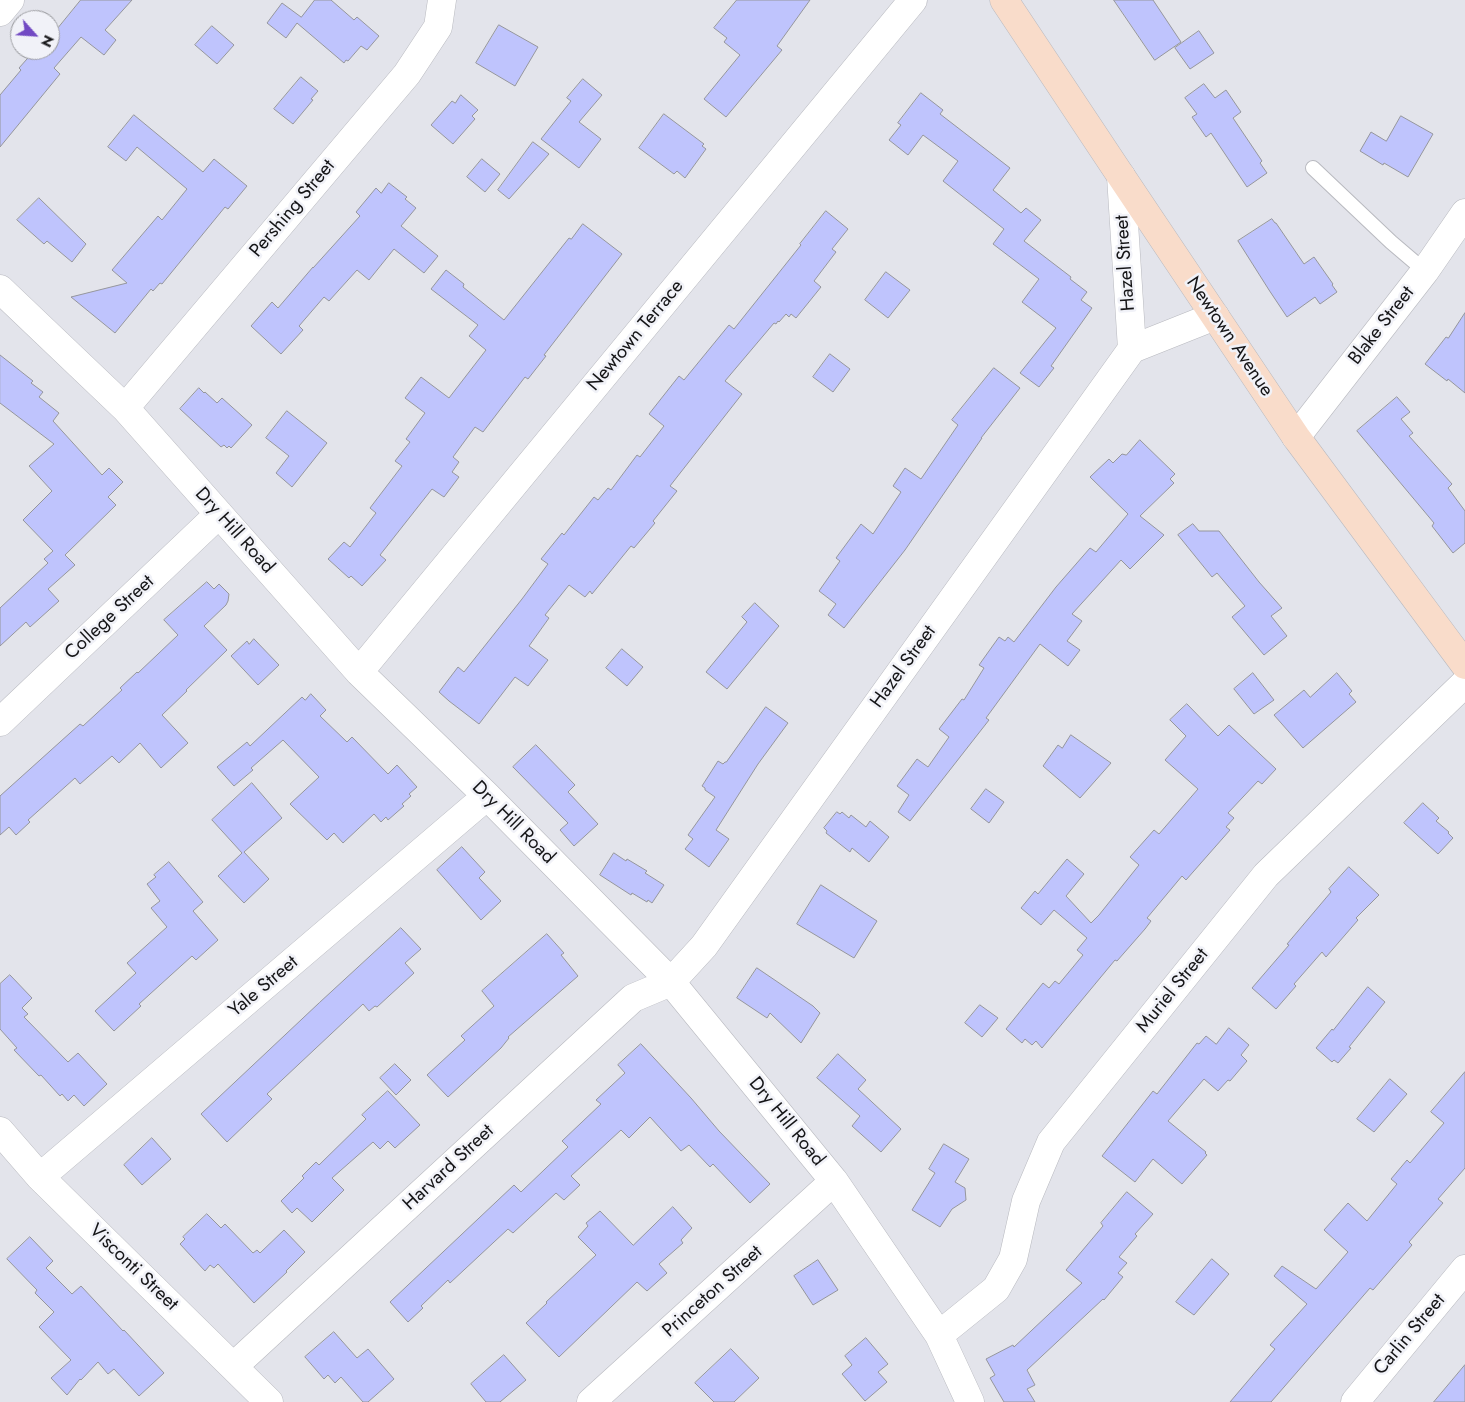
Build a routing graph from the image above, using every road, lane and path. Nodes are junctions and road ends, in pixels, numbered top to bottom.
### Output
1 (10, 0) edge
2 (442, 0) edge
3 (913, 0) edge
4 (1004, 0) edge
5 (0, 12) edge
6 (1313, 168) dead end
7 (1120, 176) junction
8 (1465, 213) edge
9 (1425, 270) junction
10 (0, 289) edge
11 (1215, 316) junction
12 (1132, 349) junction
13 (125, 408) junction
14 (1296, 436) junction
15 (219, 514) junction
16 (1465, 665) edge
17 (359, 672) junction
18 (1465, 683) edge
19 (0, 722) edge
20 (487, 796) junction
21 (671, 982) junction
22 (0, 1131) edge
23 (40, 1177) junction
24 (834, 1181) junction
25 (1465, 1269) edge
26 (939, 1335) junction
27 (234, 1366) junction
28 (269, 1402) edge
29 (591, 1402) edge
30 (970, 1402) edge
31 (1355, 1402) edge

1 - 5 street
2 - 13 street, Pershing Street
3 - 17 street, Newtown Terrace
4 - 7 main road, Newtown Avenue
6 - 9 lane
7 - 11 main road, Newtown Avenue
7 - 12 street, Hazel Street
8 - 9 street, Blake Street
9 - 14 street, Blake Street
10 - 13 street, Dry Hill Road
11 - 12 street
11 - 14 main road, Newtown Avenue
12 - 21 street, Hazel Street
13 - 15 street, Dry Hill Road
14 - 16 main road, Newtown Avenue
15 - 17 street, Dry Hill Road
15 - 19 street, College Street
17 - 20 street, Dry Hill Road
18 - 26 street, Muriel Street
20 - 21 street, Dry Hill Road
20 - 23 street, Yale Street
21 - 24 street, Dry Hill Road
21 - 27 street, Harvard Street
22 - 23 street, Visconti Street
23 - 27 street, Visconti Street
24 - 26 street, Dry Hill Road
24 - 29 street, Princeton Street
25 - 31 street, Carlin Street
26 - 30 street, Dry Hill Road
27 - 28 street, Visconti Street

